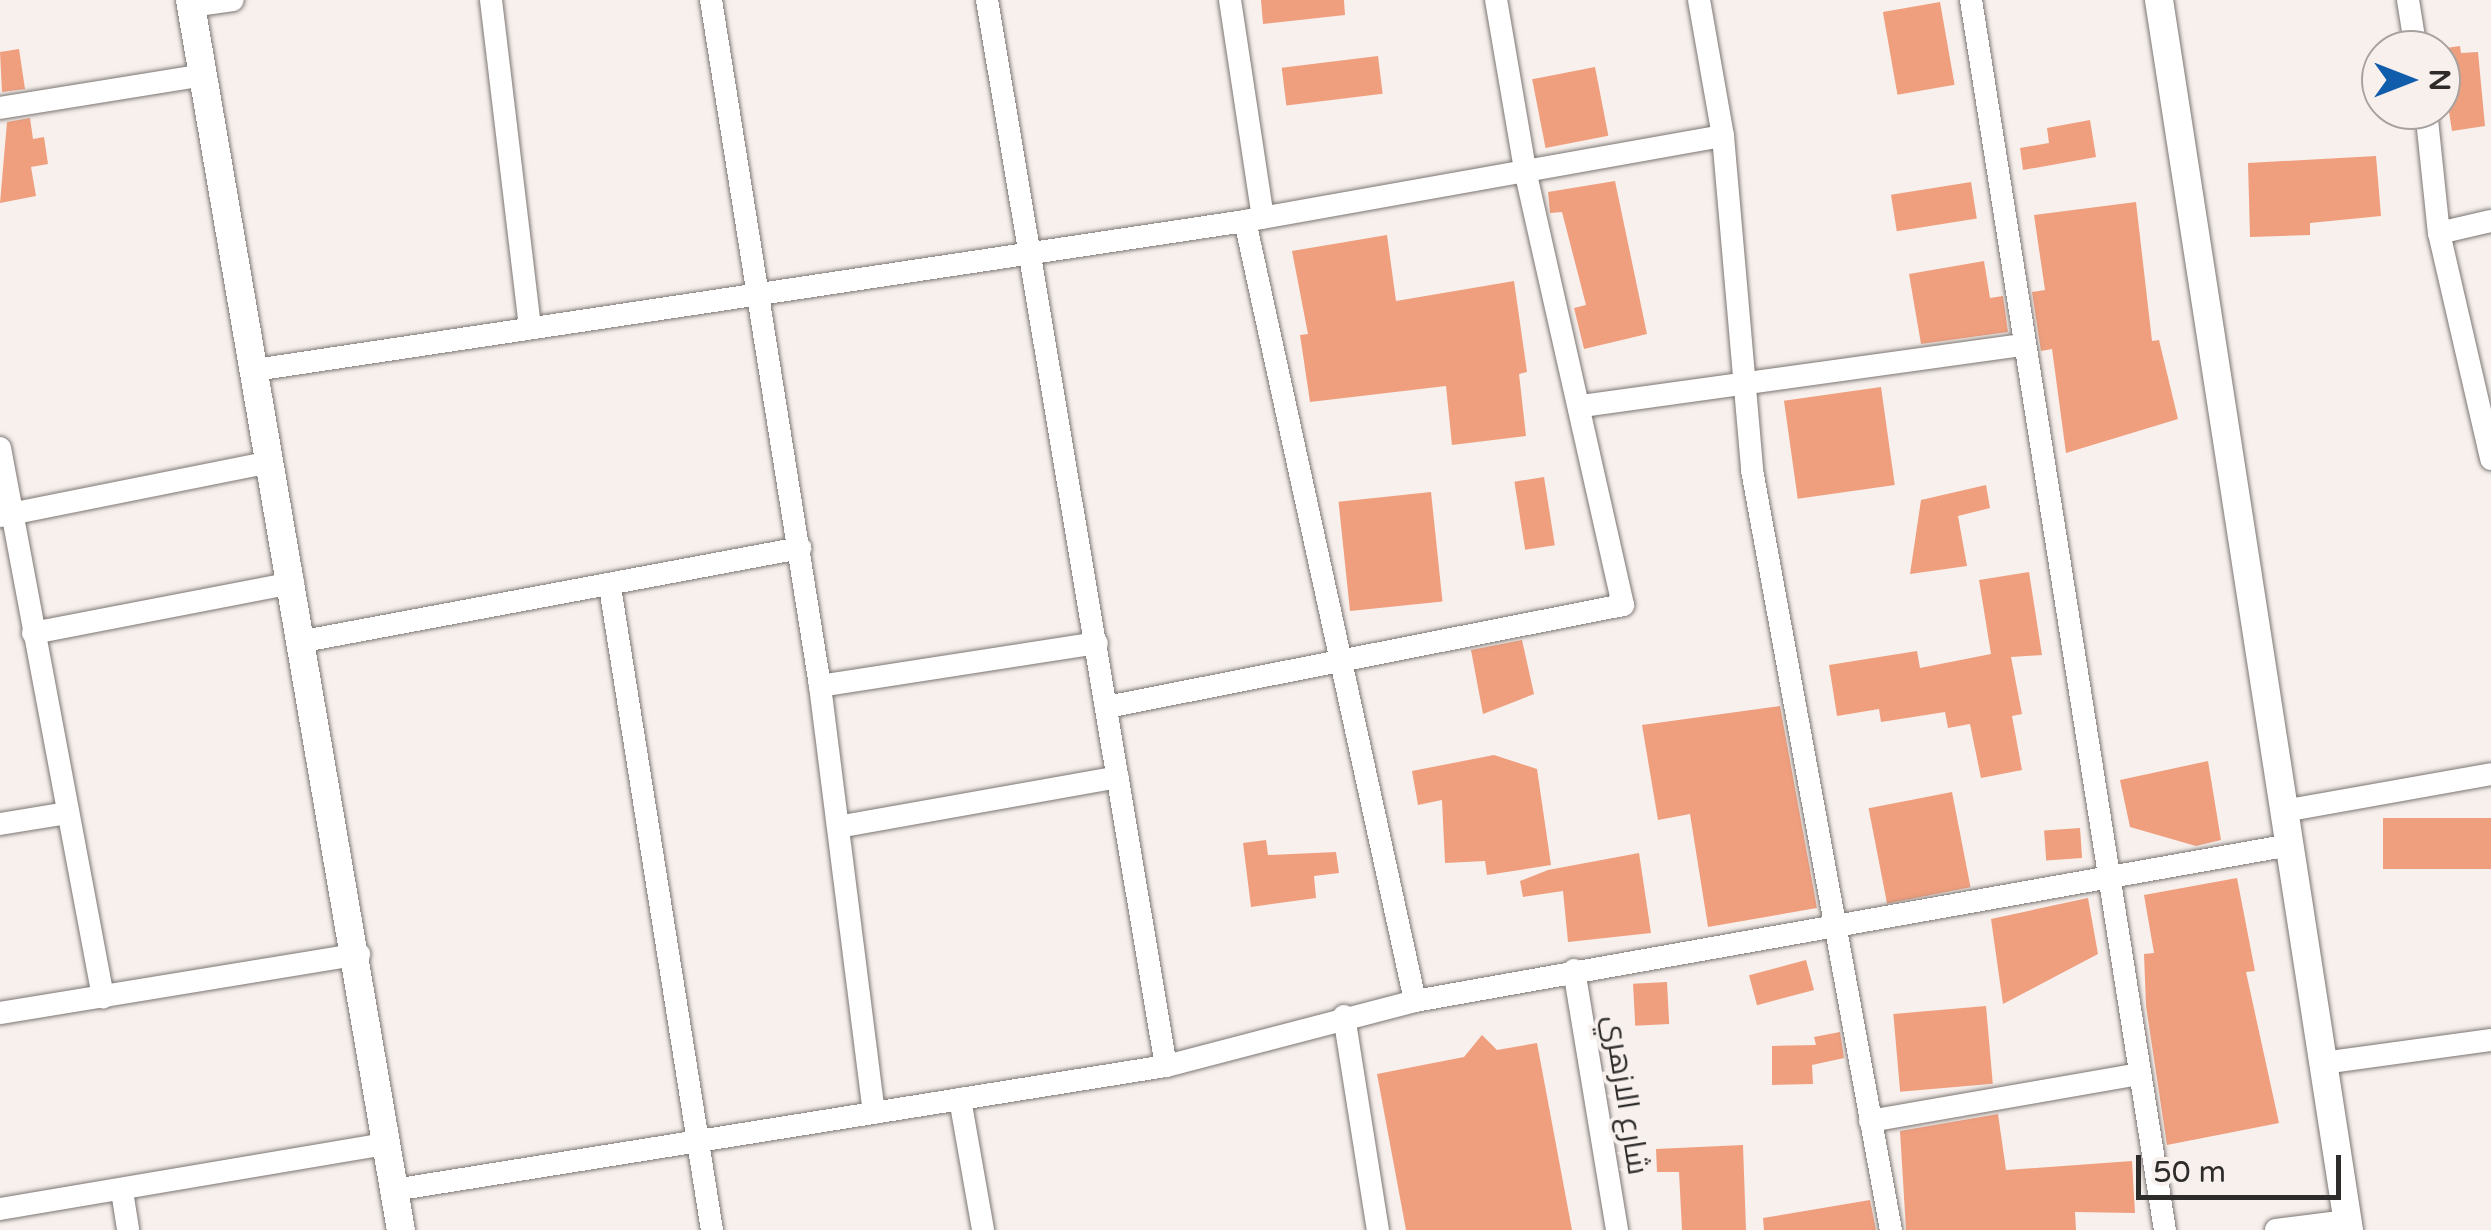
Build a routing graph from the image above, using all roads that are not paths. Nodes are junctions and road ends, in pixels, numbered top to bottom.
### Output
1 (233, 0) edge
2 (491, 0) edge
3 (711, 0) edge
4 (987, 0) edge
5 (1230, 0) edge
6 (1496, 0) edge
7 (1699, 0) edge
8 (1971, 0) edge
9 (2158, 0) edge
10 (2408, 0) edge
11 (191, 3) edge
12 (2413, 30) edge
13 (203, 75) junction
14 (0, 108) edge
15 (2428, 130) edge
16 (1723, 136) junction
17 (1526, 174) junction
18 (1254, 220) junction
19 (2491, 221) edge
20 (2439, 233) junction
21 (1030, 255) junction
22 (756, 297) junction
23 (530, 328) junction
24 (2021, 345) junction
25 (255, 370) junction
26 (1740, 386) junction
27 (1582, 406) junction
28 (0, 448) edge
29 (2491, 459) edge
30 (270, 462) junction
31 (5, 516) edge
32 (800, 548) junction
33 (293, 583) junction
34 (610, 588) junction
35 (33, 632) junction
36 (304, 641) junction
37 (1097, 643) junction
38 (1336, 657) junction
39 (820, 686) junction
40 (1107, 708) junction
41 (2491, 774) edge
42 (1118, 777) junction
43 (2284, 811) junction
44 (68, 812) junction
45 (0, 824) edge
46 (838, 827) junction
47 (2290, 845) junction
48 (2108, 874) junction
49 (1836, 924) junction
50 (358, 954) junction
51 (1574, 970) junction
52 (103, 997) junction
53 (1415, 1001) junction
54 (0, 1013) edge
55 (1344, 1016) junction
56 (2491, 1040) edge
57 (2323, 1064) junction
58 (1166, 1066) junction
59 (2140, 1074) junction
60 (960, 1099) junction
61 (874, 1113) junction
62 (1870, 1121) junction
63 (697, 1141) junction
64 (386, 1144) junction
65 (394, 1190) junction
66 (122, 1191) junction
67 (0, 1210) edge
68 (2348, 1226) edge
69 (128, 1230) edge
70 (400, 1230) edge
71 (712, 1230) edge
72 (982, 1230) edge
73 (1378, 1230) edge
74 (1617, 1230) edge
75 (1890, 1230) edge
76 (2165, 1230) edge
77 (2276, 1230) edge

1 - 11 street
2 - 23 street
3 - 22 street
4 - 21 street
5 - 18 street
6 - 17 street
7 - 16 street
8 - 24 street
9 - 43 street
10 - 12 street
11 - 13 street
13 - 14 street
13 - 25 street
15 - 20 street
16 - 17 street
16 - 26 street
17 - 18 street
17 - 27 street
18 - 21 street
18 - 38 street
19 - 20 street
20 - 29 street
21 - 22 street
21 - 37 street
22 - 23 street
22 - 32 street
23 - 25 street
24 - 26 street
24 - 48 street
25 - 30 street
26 - 27 street
26 - 49 street
27 - 38 street
28 - 31 street
30 - 31 street
30 - 33 street
31 - 35 street
32 - 34 street
32 - 39 street
33 - 35 street
33 - 36 street
34 - 36 street
34 - 63 street
35 - 44 street
36 - 50 street
37 - 39 street
37 - 40 street
38 - 40 street
38 - 53 street
39 - 46 street
40 - 42 street
41 - 43 street
42 - 46 street
42 - 58 street
43 - 47 street
44 - 45 street
44 - 52 street
46 - 61 street
47 - 48 street
47 - 57 street
48 - 49 street
48 - 59 street
49 - 51 street
49 - 62 street
50 - 52 street
50 - 64 street
51 - 53 street
51 - 74 street, شارع الازهري
52 - 54 street
53 - 55 street
55 - 58 street
55 - 73 street
56 - 57 street
57 - 68 street
58 - 60 street
59 - 62 street
59 - 76 street
60 - 61 street
60 - 72 street
61 - 63 street
62 - 75 street
63 - 65 street
63 - 71 street
64 - 65 street
64 - 66 street
65 - 70 street
66 - 67 street
66 - 69 street
68 - 77 street

